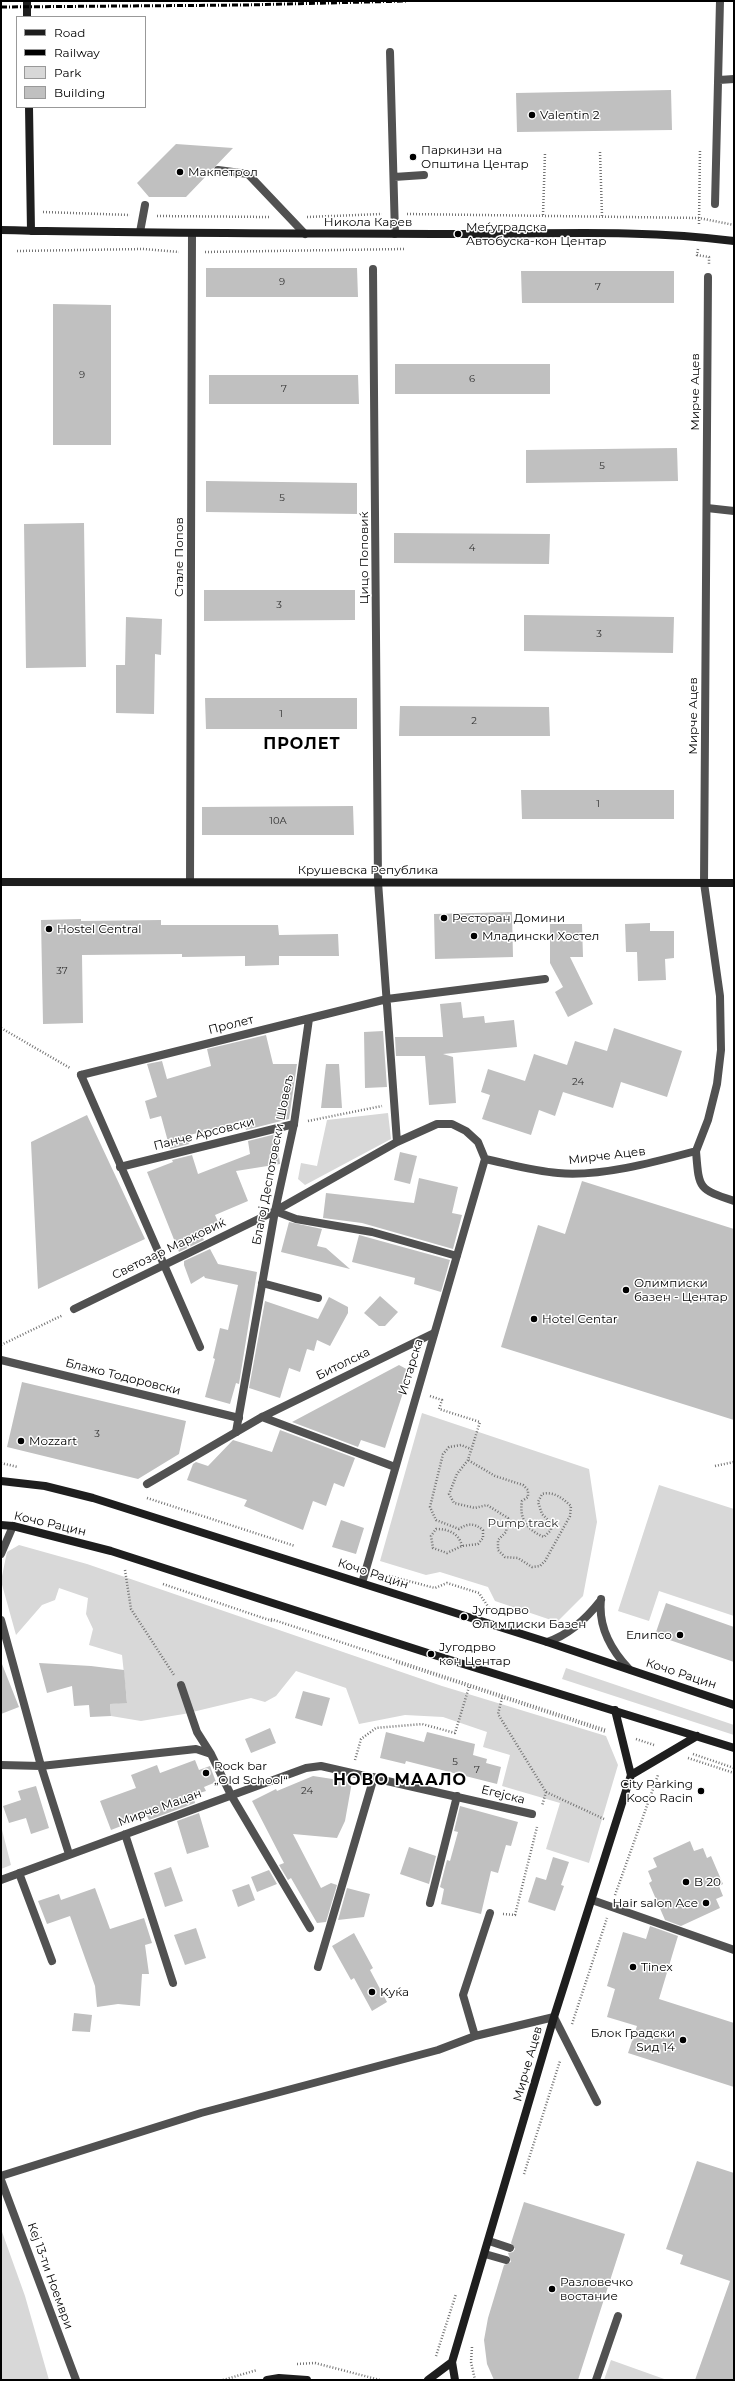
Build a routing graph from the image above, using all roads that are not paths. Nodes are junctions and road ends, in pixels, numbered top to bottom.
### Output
1 (27, 1) edge
2 (720, 1) edge
3 (27, 16) edge
4 (390, 52) dead end
5 (734, 79) edge
6 (719, 80) junction
7 (29, 108) edge
8 (218, 170) dead end
9 (424, 175) dead end
10 (394, 177) junction
11 (715, 204) dead end
12 (146, 205) dead end
13 (1, 230) edge
14 (31, 231) junction
15 (140, 232) junction
16 (192, 233) junction
17 (305, 234) junction
18 (395, 234) junction
19 (734, 241) edge
20 (374, 269) road end
21 (708, 277) dead end
22 (707, 508) junction
23 (734, 511) edge
24 (1, 882) edge
25 (190, 882) junction
26 (378, 882) junction
27 (704, 883) junction
28 (734, 883) edge
29 (545, 979) dead end
30 (387, 999) junction
31 (309, 1019) junction
32 (294, 1124) junction
33 (397, 1142) junction
34 (696, 1151) junction
35 (485, 1159) junction
36 (120, 1167) junction
37 (734, 1201) edge
38 (275, 1211) junction
39 (457, 1256) junction
40 (164, 1264) junction
41 (262, 1283) junction
42 (318, 1298) dead end
43 (74, 1309) road end
44 (434, 1333) junction
45 (200, 1347) dead end
46 (1, 1360) edge
47 (262, 1417) junction
48 (238, 1418) junction
49 (236, 1432) junction
50 (395, 1467) junction
51 (1, 1481) edge
52 (147, 1484) dead end
53 (1, 1525) edge
54 (13, 1526) junction
55 (1, 1554) edge
56 (362, 1583) junction
57 (1, 1620) edge
58 (547, 1642) junction
59 (629, 1670) junction
60 (181, 1685) road end
61 (734, 1704) edge
62 (614, 1710) junction
63 (697, 1736) junction
64 (734, 1748) edge
65 (211, 1754) junction
66 (1, 1765) edge
67 (41, 1766) junction
68 (351, 1771) joint
69 (631, 1775) junction
70 (374, 1777) junction
71 (231, 1795) junction
72 (456, 1796) junction
73 (532, 1814) dead end
74 (125, 1834) junction
75 (68, 1854) junction
76 (19, 1873) junction
77 (1, 1880) edge
78 (592, 1900) junction
79 (430, 1903) dead end
80 (490, 1913) dead end
81 (310, 1928) dead end
82 (734, 1950) edge
83 (52, 1961) dead end
84 (318, 1967) dead end
85 (173, 1982) dead end
86 (554, 2017) junction
87 (475, 2036) junction
88 (597, 2102) dead end
89 (1, 2176) edge
90 (1, 2180) edge
91 (489, 2241) junction
92 (510, 2248) dead end
93 (485, 2254) junction
94 (506, 2260) dead end
95 (618, 2316) dead end
96 (452, 2362) junction
97 (290, 2379) edge
98 (76, 2380) edge
99 (267, 2380) edge
100 (307, 2380) edge
101 (428, 2380) edge
102 (455, 2380) edge
103 (596, 2380) edge

1 - 3 street
2 - 6 street
4 - 10 street
5 - 6 street
6 - 11 street
7 - 14 street
8 - 17 street
9 - 10 street
10 - 18 street
12 - 15 street
13 - 14 street, Никола Карев
14 - 15 street, Никола Карев
15 - 16 street, Никола Карев
16 - 17 street, Никола Карев
16 - 25 street, Стале Попов
17 - 18 street, Никола Карев
18 - 19 street, Никола Карев
20 - 26 street, Цицо Поповиќ
21 - 22 street, Мирче Ацев
22 - 23 street
22 - 27 street, Мирче Ацев
24 - 25 street, Крушевска Република
25 - 26 street, Крушевска Република
26 - 27 street, Крушевска Република
26 - 30 street
27 - 28 street, Крушевска Република
27 - 34 street, Мирче Ацев
29 - 30 street, Пролет
30 - 31 street, Пролет
30 - 33 street
31 - 32 street, Благој Деспотовски Шовељ
31 - 36 street, Пролет
32 - 36 street, Панче Арсовски
32 - 38 street, Благој Деспотовски Шовељ
33 - 35 street
33 - 38 street, Светозар Марковиќ
34 - 35 street, Мирче Ацев
34 - 37 street, Мирче Ацев
35 - 39 street, Истарска
36 - 40 street
38 - 39 street
38 - 40 street, Светозар Марковиќ
38 - 41 street, Благој Деспотовски Шовељ
39 - 44 street, Истарска
40 - 43 street, Светозар Марковиќ
40 - 45 street
41 - 42 street
41 - 48 street, Благој Деспотовски Шовељ
44 - 47 street, Битолска
44 - 50 street, Истарска
46 - 48 street, Блажо Тодоровски
47 - 49 street, Битолска
47 - 50 street
48 - 49 street, Благој Деспотовски Шовељ
49 - 52 street, Битолска
50 - 56 street, Истарска
51 - 56 street, Кочо Рацин
53 - 54 street, Кочо Рацин
54 - 55 street
54 - 62 street, Кочо Рацин
56 - 58 street, Кочо Рацин
57 - 67 street
58 - 59 street, Кочо Рацин
58 - 59 street
59 - 61 street, Кочо Рацин
60 - 65 street
62 - 63 street, Кочо Рацин
62 - 69 street
63 - 64 street, Кочо Рацин
63 - 69 street
65 - 67 street
65 - 71 street
66 - 67 street
67 - 75 street
68 - 70 street, Егејска
68 - 71 street, Мирче Мацан
69 - 78 street, Мирче Ацев
70 - 72 street, Егејска
70 - 84 street
71 - 74 street, Мирче Мацан
71 - 81 street
72 - 73 street, Егејска
72 - 79 street
74 - 75 street, Мирче Мацан
74 - 85 street
75 - 76 street, Мирче Мацан
76 - 77 street, Мирче Мацан
76 - 83 street
78 - 82 street
78 - 86 street, Мирче Ацев
80 - 87 street
86 - 87 street
86 - 88 street
86 - 91 street, Мирче Ацев
87 - 89 street
90 - 98 street, Кеј 13-ти Ноември
91 - 92 street
91 - 93 street, Мирче Ацев
93 - 94 street
93 - 96 street, Мирче Ацев
95 - 103 street
96 - 101 street
96 - 102 street, Мирче Ацев
97 - 99 street
97 - 100 street

